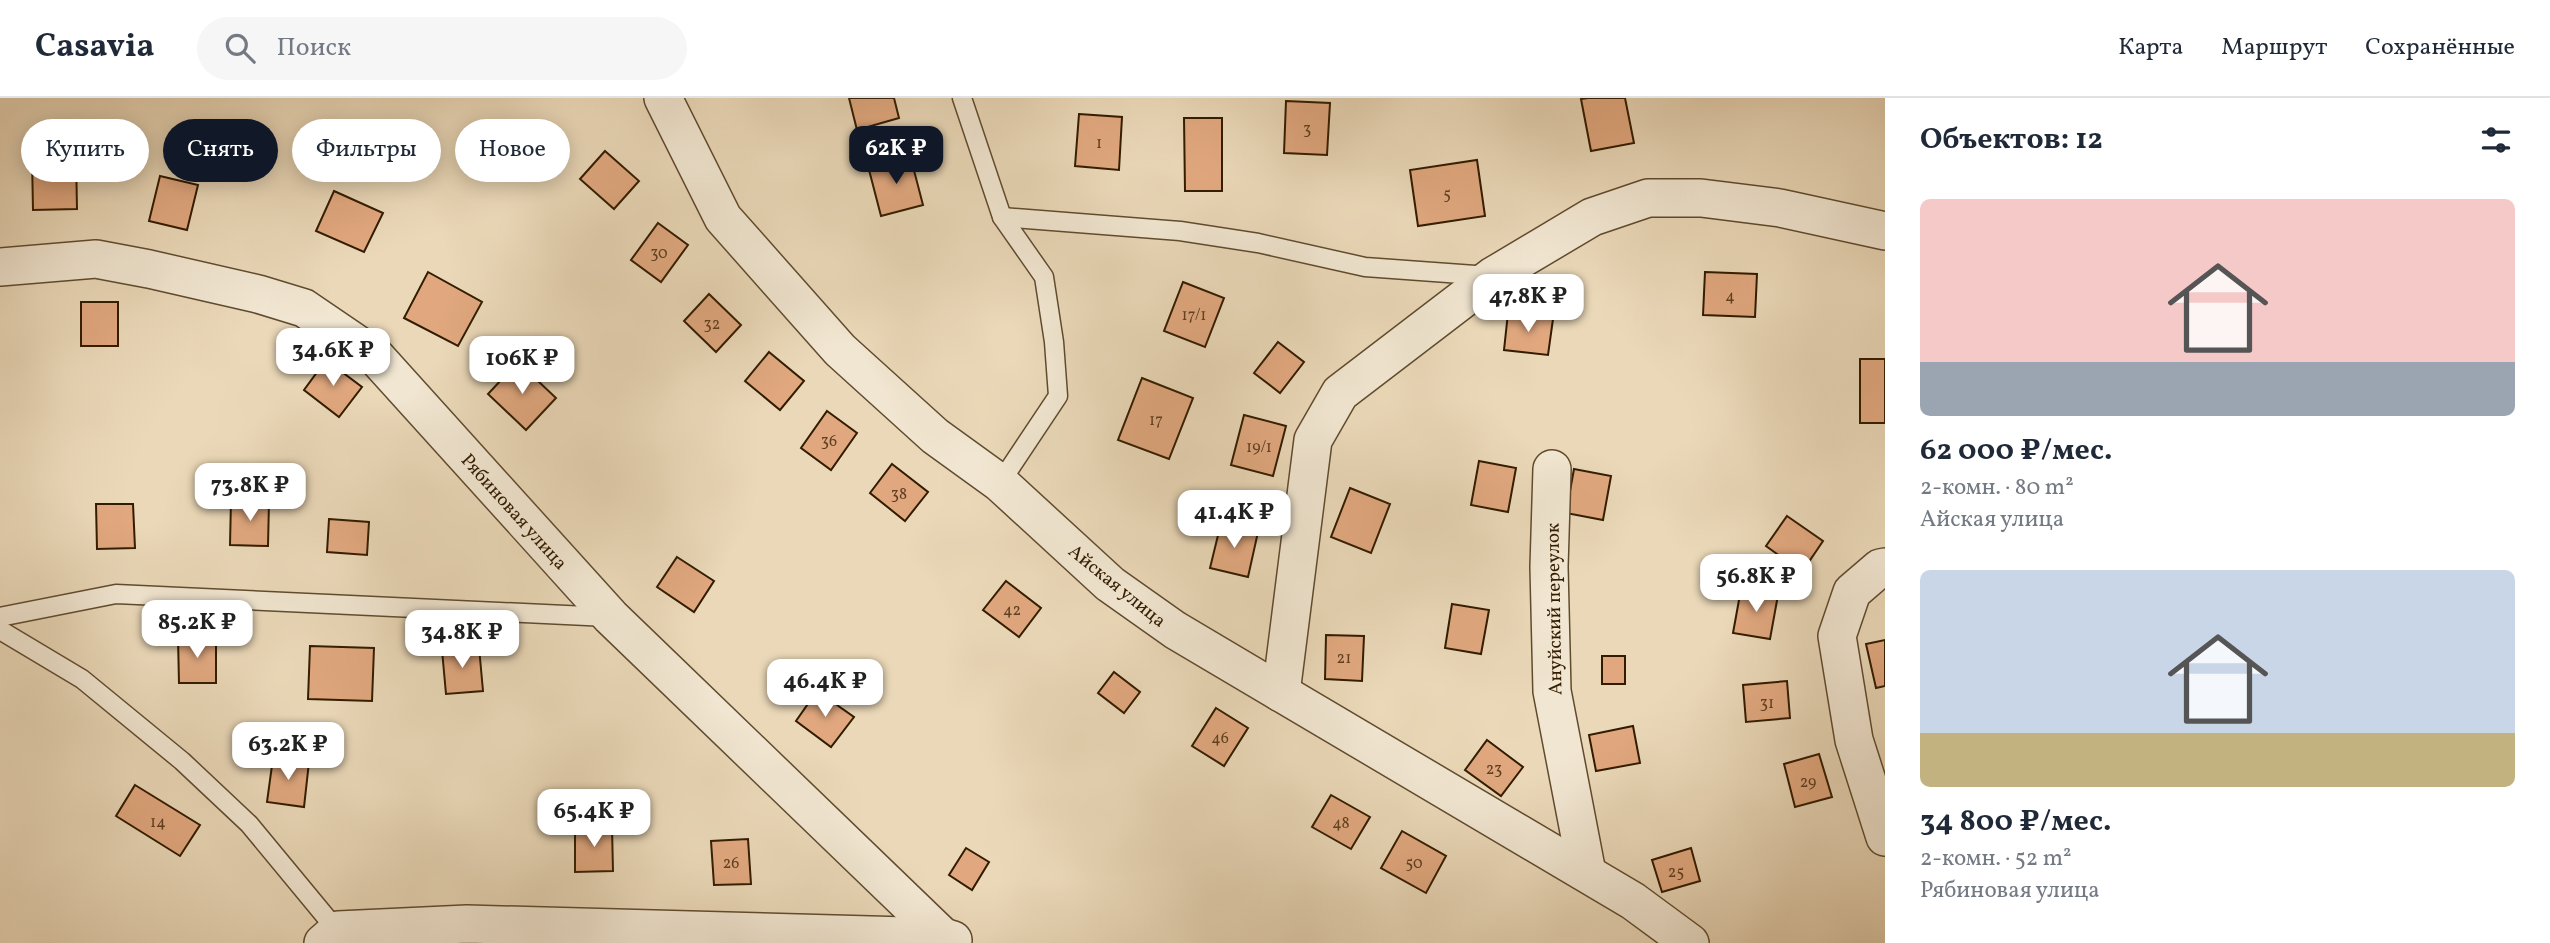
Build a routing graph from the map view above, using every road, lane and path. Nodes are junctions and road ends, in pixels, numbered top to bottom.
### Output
1 (663, 98) edge
2 (962, 98) edge
3 (1002, 217) junction
4 (1885, 231) edge
5 (0, 267) edge
6 (1493, 276) junction
7 (1552, 469) dead end
8 (1000, 483) junction
9 (1885, 567) edge
10 (0, 617) edge
11 (611, 617) junction
12 (0, 630) edge
13 (1281, 692) junction
14 (1885, 837) edge
15 (1587, 873) junction
16 (335, 939) edge
17 (954, 940) edge
18 (1690, 943) edge

1 - 8 street, Айская улица
2 - 3 lane
3 - 6 lane
3 - 8 lane
4 - 6 street
5 - 11 street, Рябиновая улица
6 - 13 street
7 - 15 street, Ануйский переулок
8 - 13 street, Айская улица
9 - 14 street
10 - 11 lane
11 - 17 street, Рябиновая улица
12 - 16 lane
13 - 15 street, Айская улица
15 - 18 street, Айская улица
16 - 17 street

